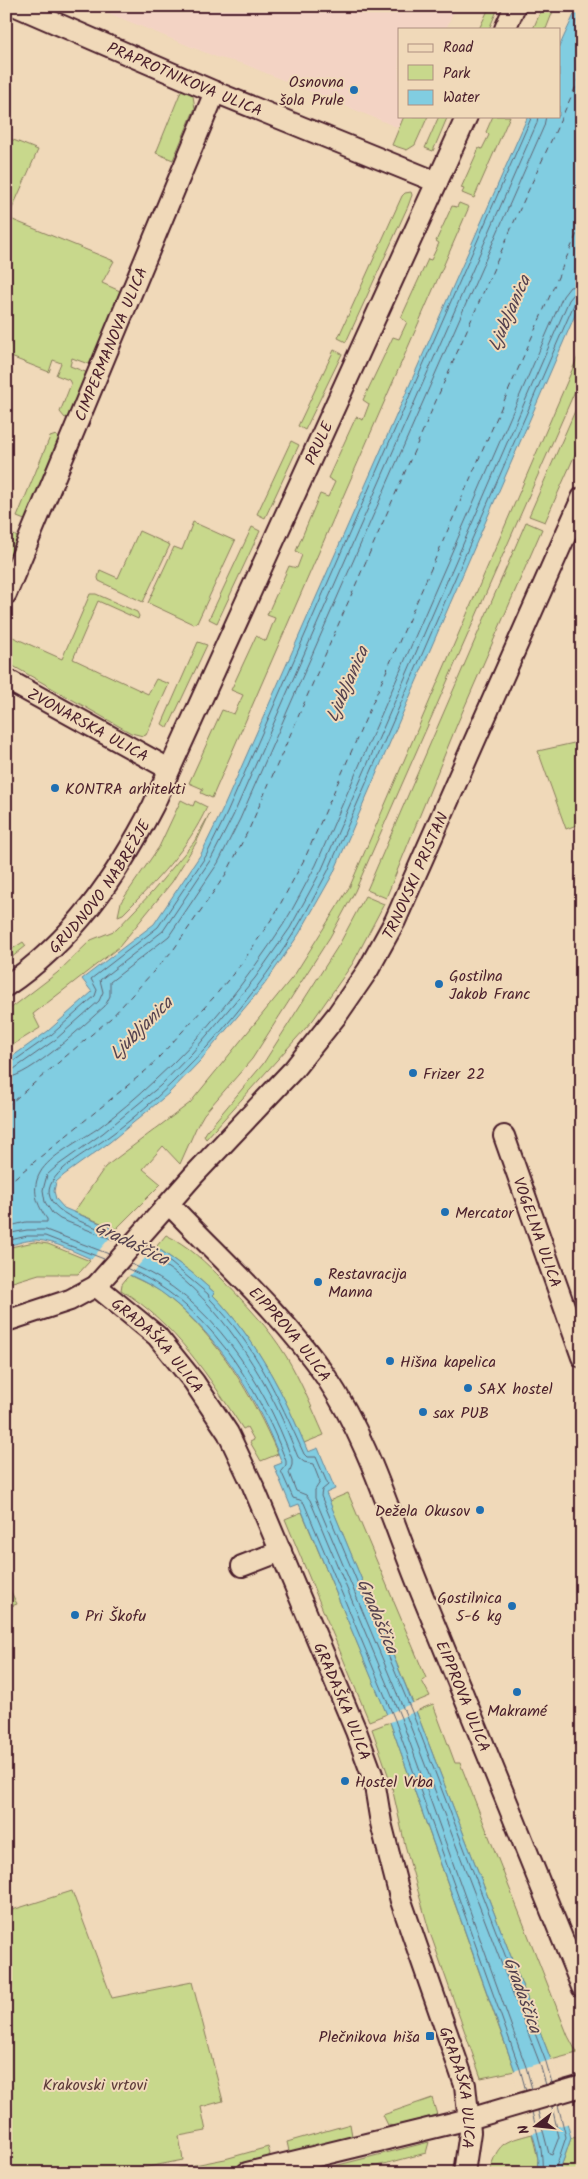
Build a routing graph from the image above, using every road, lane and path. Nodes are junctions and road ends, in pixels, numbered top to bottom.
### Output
1 (16, 6) edge
2 (515, 6) edge
3 (505, 28) edge
4 (214, 92) junction
5 (465, 118) edge
6 (438, 182) junction
7 (580, 505) edge
8 (6, 594) edge
9 (6, 679) edge
10 (169, 768) junction
11 (6, 986) edge
12 (504, 1136) dead end
13 (169, 1204) junction
14 (102, 1280) junction
15 (6, 1321) edge
16 (582, 1357) edge
17 (281, 1551) junction
18 (242, 1566) dead end
19 (582, 1987) edge
20 (582, 2086) edge
21 (469, 2119) junction
22 (247, 2173) edge
23 (464, 2173) edge

1 - 4 street, PRAPROTNIKOVA ULICA
2 - 3 street
4 - 6 street, PRAPROTNIKOVA ULICA
4 - 8 street, CIMPERMANOVA ULICA
5 - 6 street, PRULE
6 - 10 street, PRULE
7 - 13 street, TRNOVSKI PRISTAN
9 - 10 street, ZVONARSKA ULICA
10 - 11 street, GRUDNOVO NABREŽJE
12 - 16 street, VOGELNA ULICA
13 - 14 street, TRNOVSKI PRISTAN
13 - 19 street, EIPPROVA ULICA
14 - 15 street
14 - 17 street, GRADAŠKA ULICA
17 - 18 street
17 - 21 street, GRADAŠKA ULICA
20 - 21 street
21 - 22 street
21 - 23 street, GRADAŠKA ULICA

